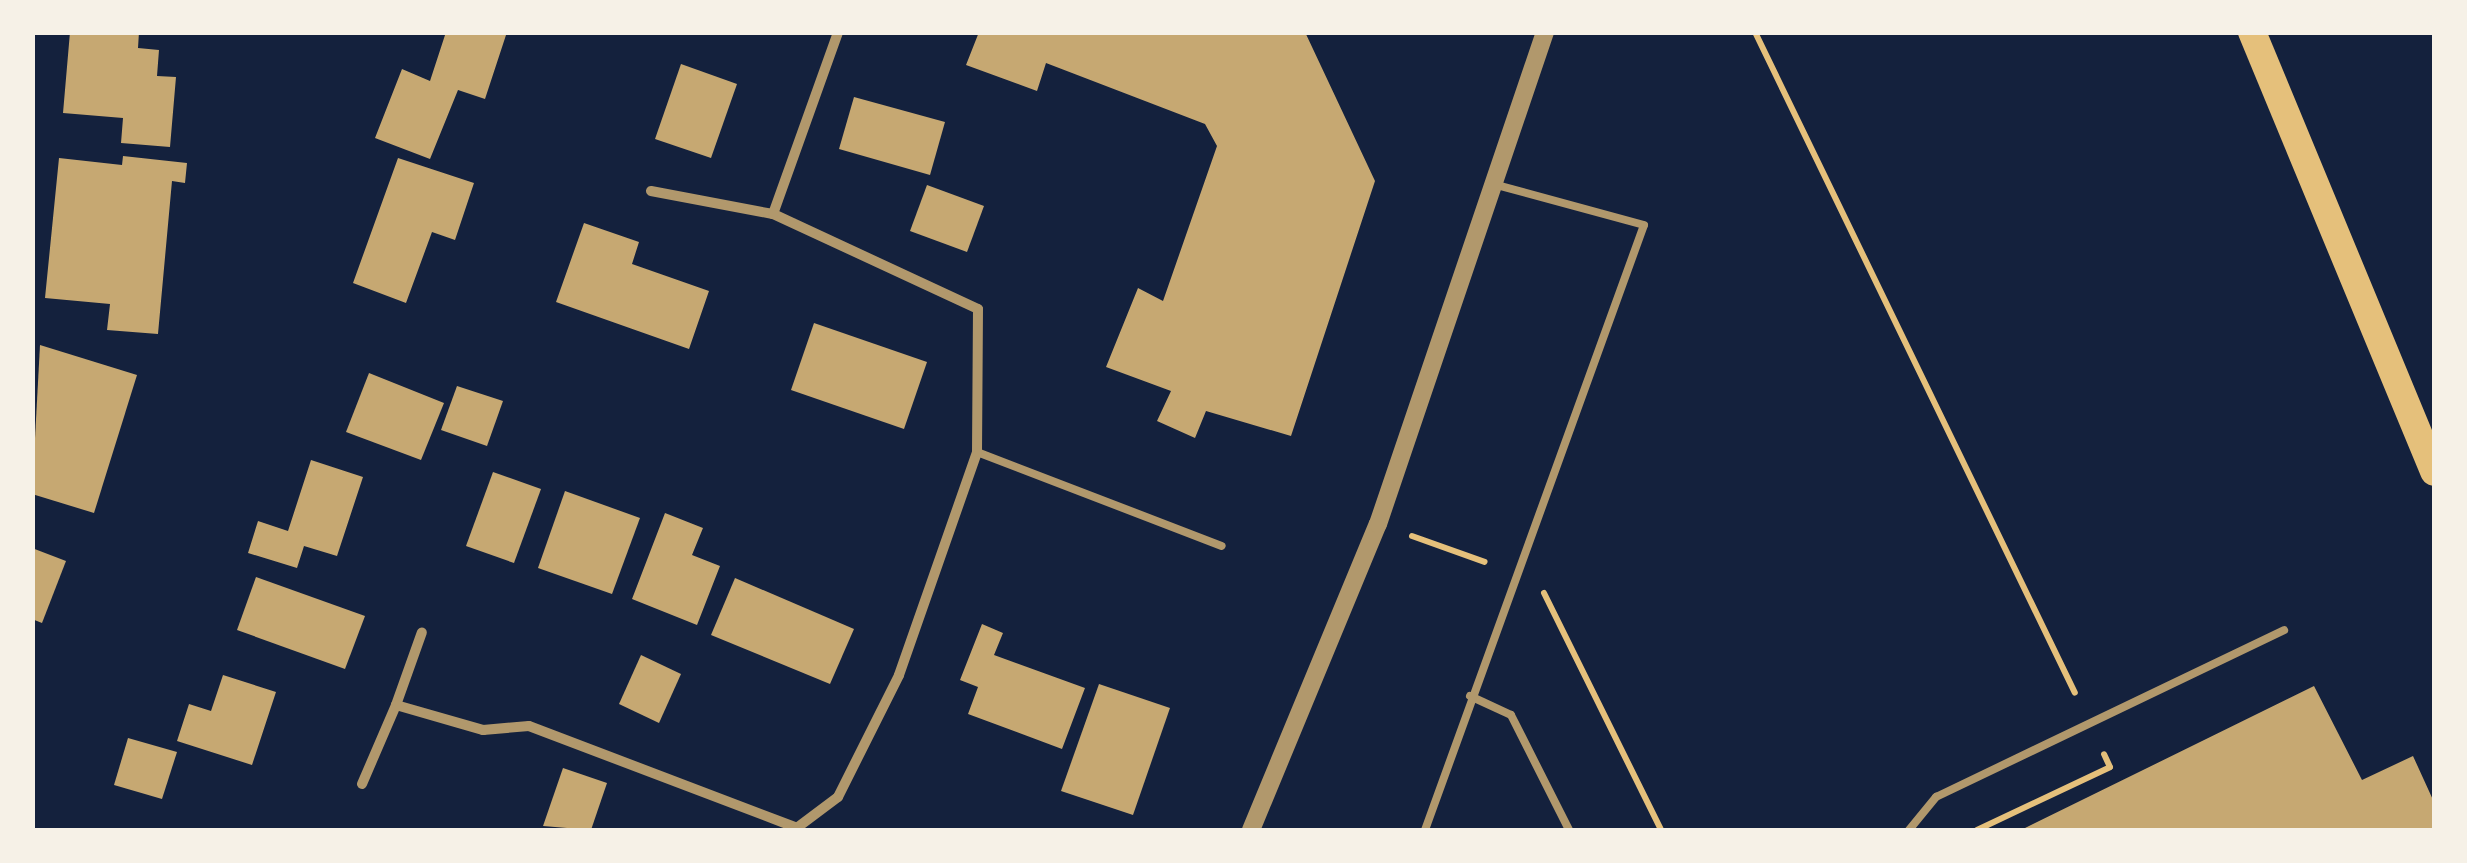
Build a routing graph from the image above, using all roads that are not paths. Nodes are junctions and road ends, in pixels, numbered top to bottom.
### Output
1 (838, 32) edge
2 (1545, 32) edge
3 (2252, 32) edge
4 (1493, 184) junction
5 (651, 190) dead end
6 (773, 214) junction
7 (977, 452) junction
8 (2434, 472) edge
9 (1222, 546) dead end
10 (2284, 630) dead end
11 (422, 632) dead end
12 (1470, 696) junction
13 (396, 705) junction
14 (362, 784) dead end
15 (794, 829) edge
16 (1250, 830) edge
17 (1425, 830) edge
18 (1569, 830) edge
19 (1909, 830) edge

1 - 6 street
2 - 4 street
3 - 8 highway
4 - 12 lane
4 - 16 street
5 - 6 street
6 - 7 street
7 - 9 lane
7 - 15 street
10 - 19 lane
11 - 13 street
12 - 17 lane
12 - 18 lane
13 - 14 street
13 - 15 street

